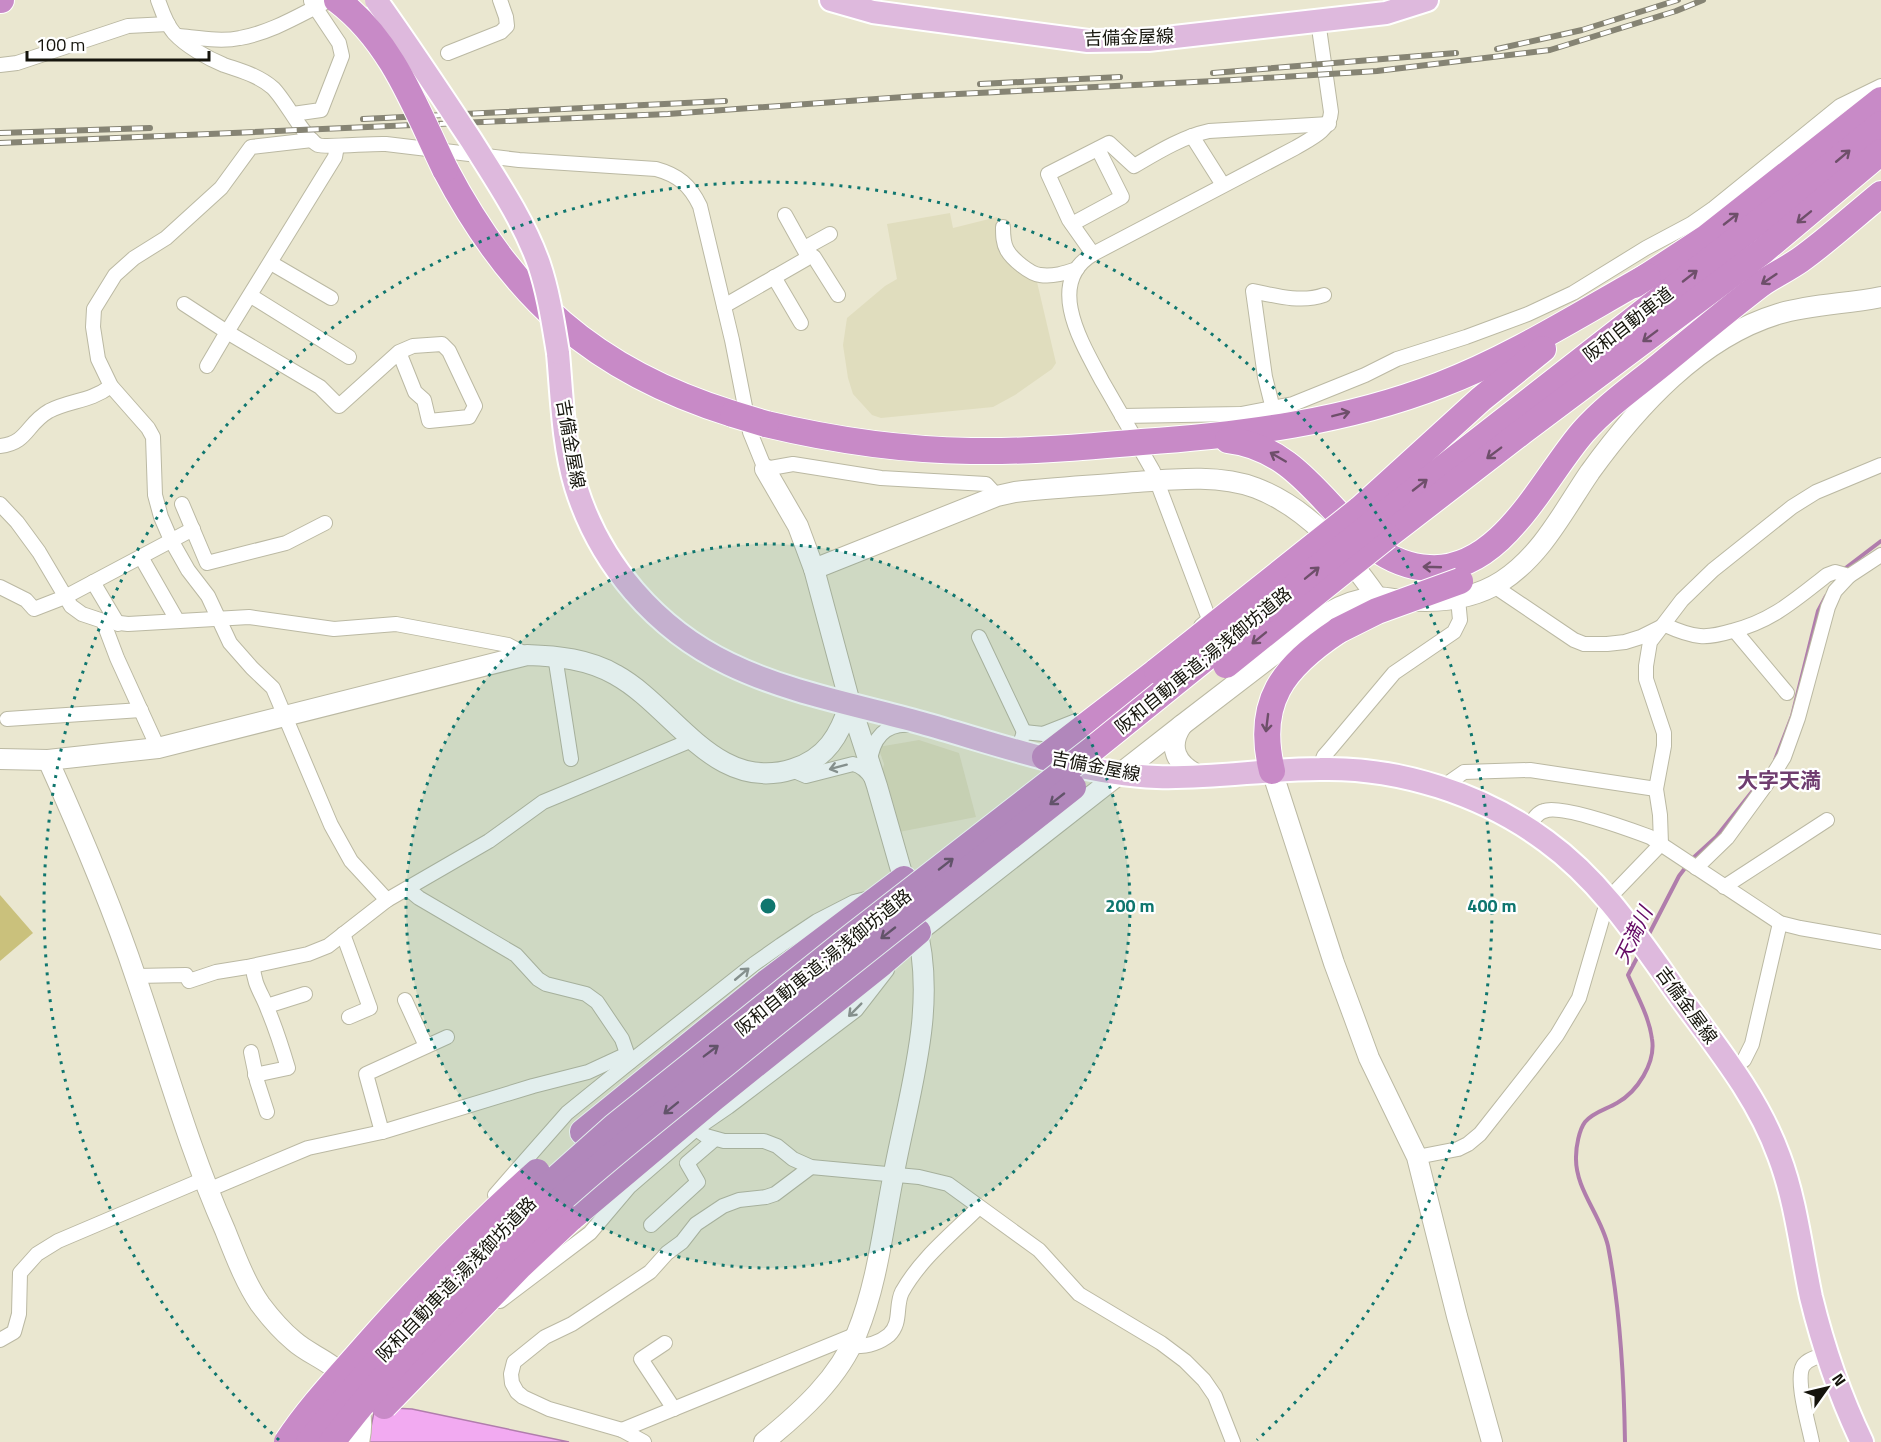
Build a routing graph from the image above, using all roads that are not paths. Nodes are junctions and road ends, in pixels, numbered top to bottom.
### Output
1 (158, 0) edge
2 (330, 0) edge
3 (376, 0) edge
4 (500, 0) edge
5 (831, 0) edge
6 (1427, 0) edge
7 (321, 2) edge
8 (1318, 21) junction
9 (168, 24) junction
10 (178, 36) junction
11 (448, 53) dead end
12 (0, 65) edge
13 (1881, 86) edge
14 (1881, 100) edge
15 (293, 114) junction
16 (1329, 124) junction
17 (1881, 124) edge
18 (1192, 136) junction
19 (312, 140) junction
20 (337, 146) junction
21 (1098, 148) junction
22 (1881, 152) edge
23 (1223, 185) junction
24 (1881, 194) edge
25 (785, 215) dead end
26 (1072, 224) junction
27 (1003, 227) dead end
28 (830, 234) dead end
29 (808, 252) junction
30 (1093, 254) junction
31 (271, 263) junction
32 (1077, 268) junction
33 (1648, 276) junction
34 (774, 277) junction
35 (838, 295) dead end
36 (1324, 295) dead end
37 (251, 296) junction
38 (1881, 297) edge
39 (331, 298) dead end
40 (184, 304) dead end
41 (724, 306) junction
42 (801, 323) dead end
43 (228, 332) junction
44 (1690, 340) junction
45 (399, 352) junction
46 (349, 357) dead end
47 (207, 366) dead end
48 (111, 386) junction
49 (1273, 409) junction
50 (1122, 416) junction
51 (1132, 433) dead end
52 (1201, 438) junction
53 (0, 446) edge
54 (1141, 450) dead end
55 (1881, 465) edge
56 (765, 469) junction
57 (1156, 481) junction
58 (997, 496) junction
59 (0, 504) edge
60 (182, 504) dead end
61 (325, 523) dead end
62 (1373, 523) junction
63 (193, 529) junction
64 (171, 540) junction
65 (1881, 555) edge
66 (141, 556) junction
67 (814, 569) junction
68 (1849, 576) junction
69 (93, 582) junction
70 (1494, 586) junction
71 (0, 587) edge
72 (1459, 590) junction
73 (65, 597) junction
74 (1377, 597) junction
75 (218, 617) junction
76 (177, 620) junction
77 (103, 621) junction
78 (118, 624) junction
79 (1665, 625) junction
80 (1735, 630) junction
81 (979, 638) dead end
82 (527, 655) junction
83 (555, 656) junction
84 (1787, 693) dead end
85 (850, 703) junction
86 (141, 710) junction
87 (286, 717) junction
88 (7, 719) dead end
89 (1182, 724) junction
90 (933, 726) junction
91 (692, 740) junction
92 (1021, 741) junction
93 (158, 748) junction
94 (1045, 757) junction
95 (0, 759) edge
96 (571, 759) dead end
97 (48, 760) junction
98 (870, 764) junction
99 (1319, 769) junction
100 (792, 770) junction
101 (1272, 771) junction
102 (1120, 774) junction
103 (1200, 776) junction
104 (877, 786) junction
105 (1441, 788) junction
106 (1656, 789) junction
107 (1827, 820) dead end
108 (1528, 828) junction
109 (1661, 844) junction
110 (1695, 868) junction
111 (904, 879) junction
112 (1724, 887) junction
113 (408, 889) junction
114 (1608, 899) junction
115 (387, 900) junction
116 (1780, 923) junction
117 (918, 932) junction
118 (343, 934) junction
119 (1881, 942) edge
120 (253, 966) junction
121 (136, 976) junction
122 (304, 994) dead end
123 (405, 1000) dead end
124 (267, 1006) junction
125 (349, 1017) dead end
126 (447, 1037) dead end
127 (426, 1046) junction
128 (251, 1052) dead end
129 (629, 1058) junction
130 (1732, 1069) junction
131 (255, 1075) junction
132 (267, 1112) dead end
133 (696, 1129) junction
134 (382, 1132) junction
135 (715, 1139) junction
136 (1417, 1157) junction
137 (811, 1167) junction
138 (893, 1173) junction
139 (206, 1184) junction
140 (979, 1207) junction
141 (651, 1226) dead end
142 (363, 1332) junction
143 (0, 1340) edge
144 (854, 1340) junction
145 (665, 1343) dead end
146 (1828, 1355) junction
147 (333, 1367) junction
148 (674, 1409) junction
149 (622, 1430) junction
150 (287, 1442) edge
151 (309, 1442) edge
152 (332, 1442) edge
153 (350, 1442) edge
154 (359, 1442) edge
155 (644, 1442) edge
156 (764, 1442) edge
157 (1233, 1442) edge
158 (1492, 1442) edge
159 (1812, 1442) edge
160 (1862, 1442) edge

1 - 9 street
2 - 7 street
3 - 85 main road, 吉備金屋線, bridge
4 - 11 street
5 - 8 main road, 吉備金屋線
6 - 8 main road, 吉備金屋線
7 - 10 street
7 - 15 street
7 - 52 highway, bridge
8 - 16 street
9 - 10 street
9 - 12 street
10 - 15 street
13 - 49 street
33 -> 14 highway
15 - 19 street
16 - 18 street
16 - 23 street
62 -> 17 highway, 阪和自動車道
18 - 21 street
18 - 23 street
19 - 20 street
19 - 48 street
20 - 31 street
20 - 41 street
21 - 26 street
21 - 26 street
22 -> 62 highway, 阪和自動車道
23 - 30 street
24 -> 44 highway
25 - 29 street
26 - 30 street
27 - 32 street
28 - 29 street
29 - 34 street
29 - 35 street
30 - 32 street
31 - 37 street
31 - 39 street
32 - 50 street
52 -> 33 highway
33 - 62 highway
34 - 41 street
34 - 42 street
36 - 49 street
37 - 43 street
37 - 46 street
38 - 70 street
40 - 43 street
41 - 56 street
43 - 45 street
43 - 47 street
44 -> 52 highway
44 - 72 highway
45 - 45 street
48 - 53 street
48 - 64 street
49 - 50 street
50 - 51 street
54 - 57 street
55 - 79 street
56 - 58 street
56 - 67 street
57 - 58 street
57 - 74 street
57 - 92 street
58 - 67 street
59 - 73 street
60 - 63 street
61 - 63 street
62 - 94 highway, bridge
151 -> 62 highway, 阪和自動車道;湯浅御坊道路, bridge
62 -> 152 highway, 阪和自動車道;湯浅御坊道路, bridge
63 - 64 street
64 - 66 street
64 - 75 street
65 - 68 street
66 - 69 street
66 - 76 street
67 - 85 street
68 - 80 street
68 - 110 street
69 - 73 street
69 - 78 street
70 - 72 street
70 - 79 street
71 - 73 street
72 - 74 street
72 - 99 street
72 -> 101 highway, bridge
73 - 77 street
74 - 89 street
75 - 76 street
75 - 82 street
75 - 87 street
76 - 78 street
77 - 78 street
77 - 86 street
79 - 80 street
79 - 106 street
80 - 84 street
81 - 92 street
82 - 83 street
82 - 87 street
83 - 91 street
83 - 96 street
85 - 90 main road, 吉備金屋線
85 - 98 street
85 - 100 street
86 - 88 street
86 - 93 street
87 - 93 street
87 - 115 street
89 - 102 street
89 - 103 street
90 - 92 main road, 吉備金屋線
90 - 98 street
91 - 100 street
91 - 113 street
92 - 94 main road, 吉備金屋線
93 - 97 street
94 - 102 main road, 吉備金屋線
95 - 97 street
97 - 121 street
98 - 104 street
99 - 101 main road, 吉備金屋線
99 - 105 main road, 吉備金屋線
104 -> 100 street
101 - 103 main road, 吉備金屋線
101 - 136 street
102 - 103 main road, 吉備金屋線
102 - 117 street
104 - 111 street
105 - 106 street
105 - 108 main road, 吉備金屋線
106 - 109 street
107 - 112 street
108 - 109 street
108 - 114 main road, 吉備金屋線
109 - 110 street
109 - 114 street
110 - 112 street
111 - 117 street
129 -> 111 street
111 - 150 highway, bridge
112 - 116 street
113 - 115 street
113 - 129 street
114 - 130 main road, 吉備金屋線
114 - 136 street
115 - 118 street
116 - 119 street
116 - 130 street
117 -> 133 street
117 - 138 street
117 - 153 highway, bridge
118 - 120 street
118 - 125 street
120 - 121 street
120 - 124 street
121 - 139 street
122 - 124 street
123 - 127 street
124 - 131 street
126 - 127 street
127 - 134 street
128 - 131 street
129 - 134 street
129 - 142 street
130 - 146 main road, 吉備金屋線
131 - 132 street
133 - 135 street
133 - 142 street
134 - 139 street
135 - 137 street
135 - 141 street
136 - 158 street
137 - 138 street
137 - 149 street
138 - 140 street
138 - 144 street
139 - 143 street
139 - 147 street
140 - 144 street
140 - 157 street
142 - 147 street
144 - 148 street
144 - 156 street
145 - 148 street
146 - 159 street
146 - 160 main road, 吉備金屋線
147 - 154 street
148 - 149 street
149 - 155 street

